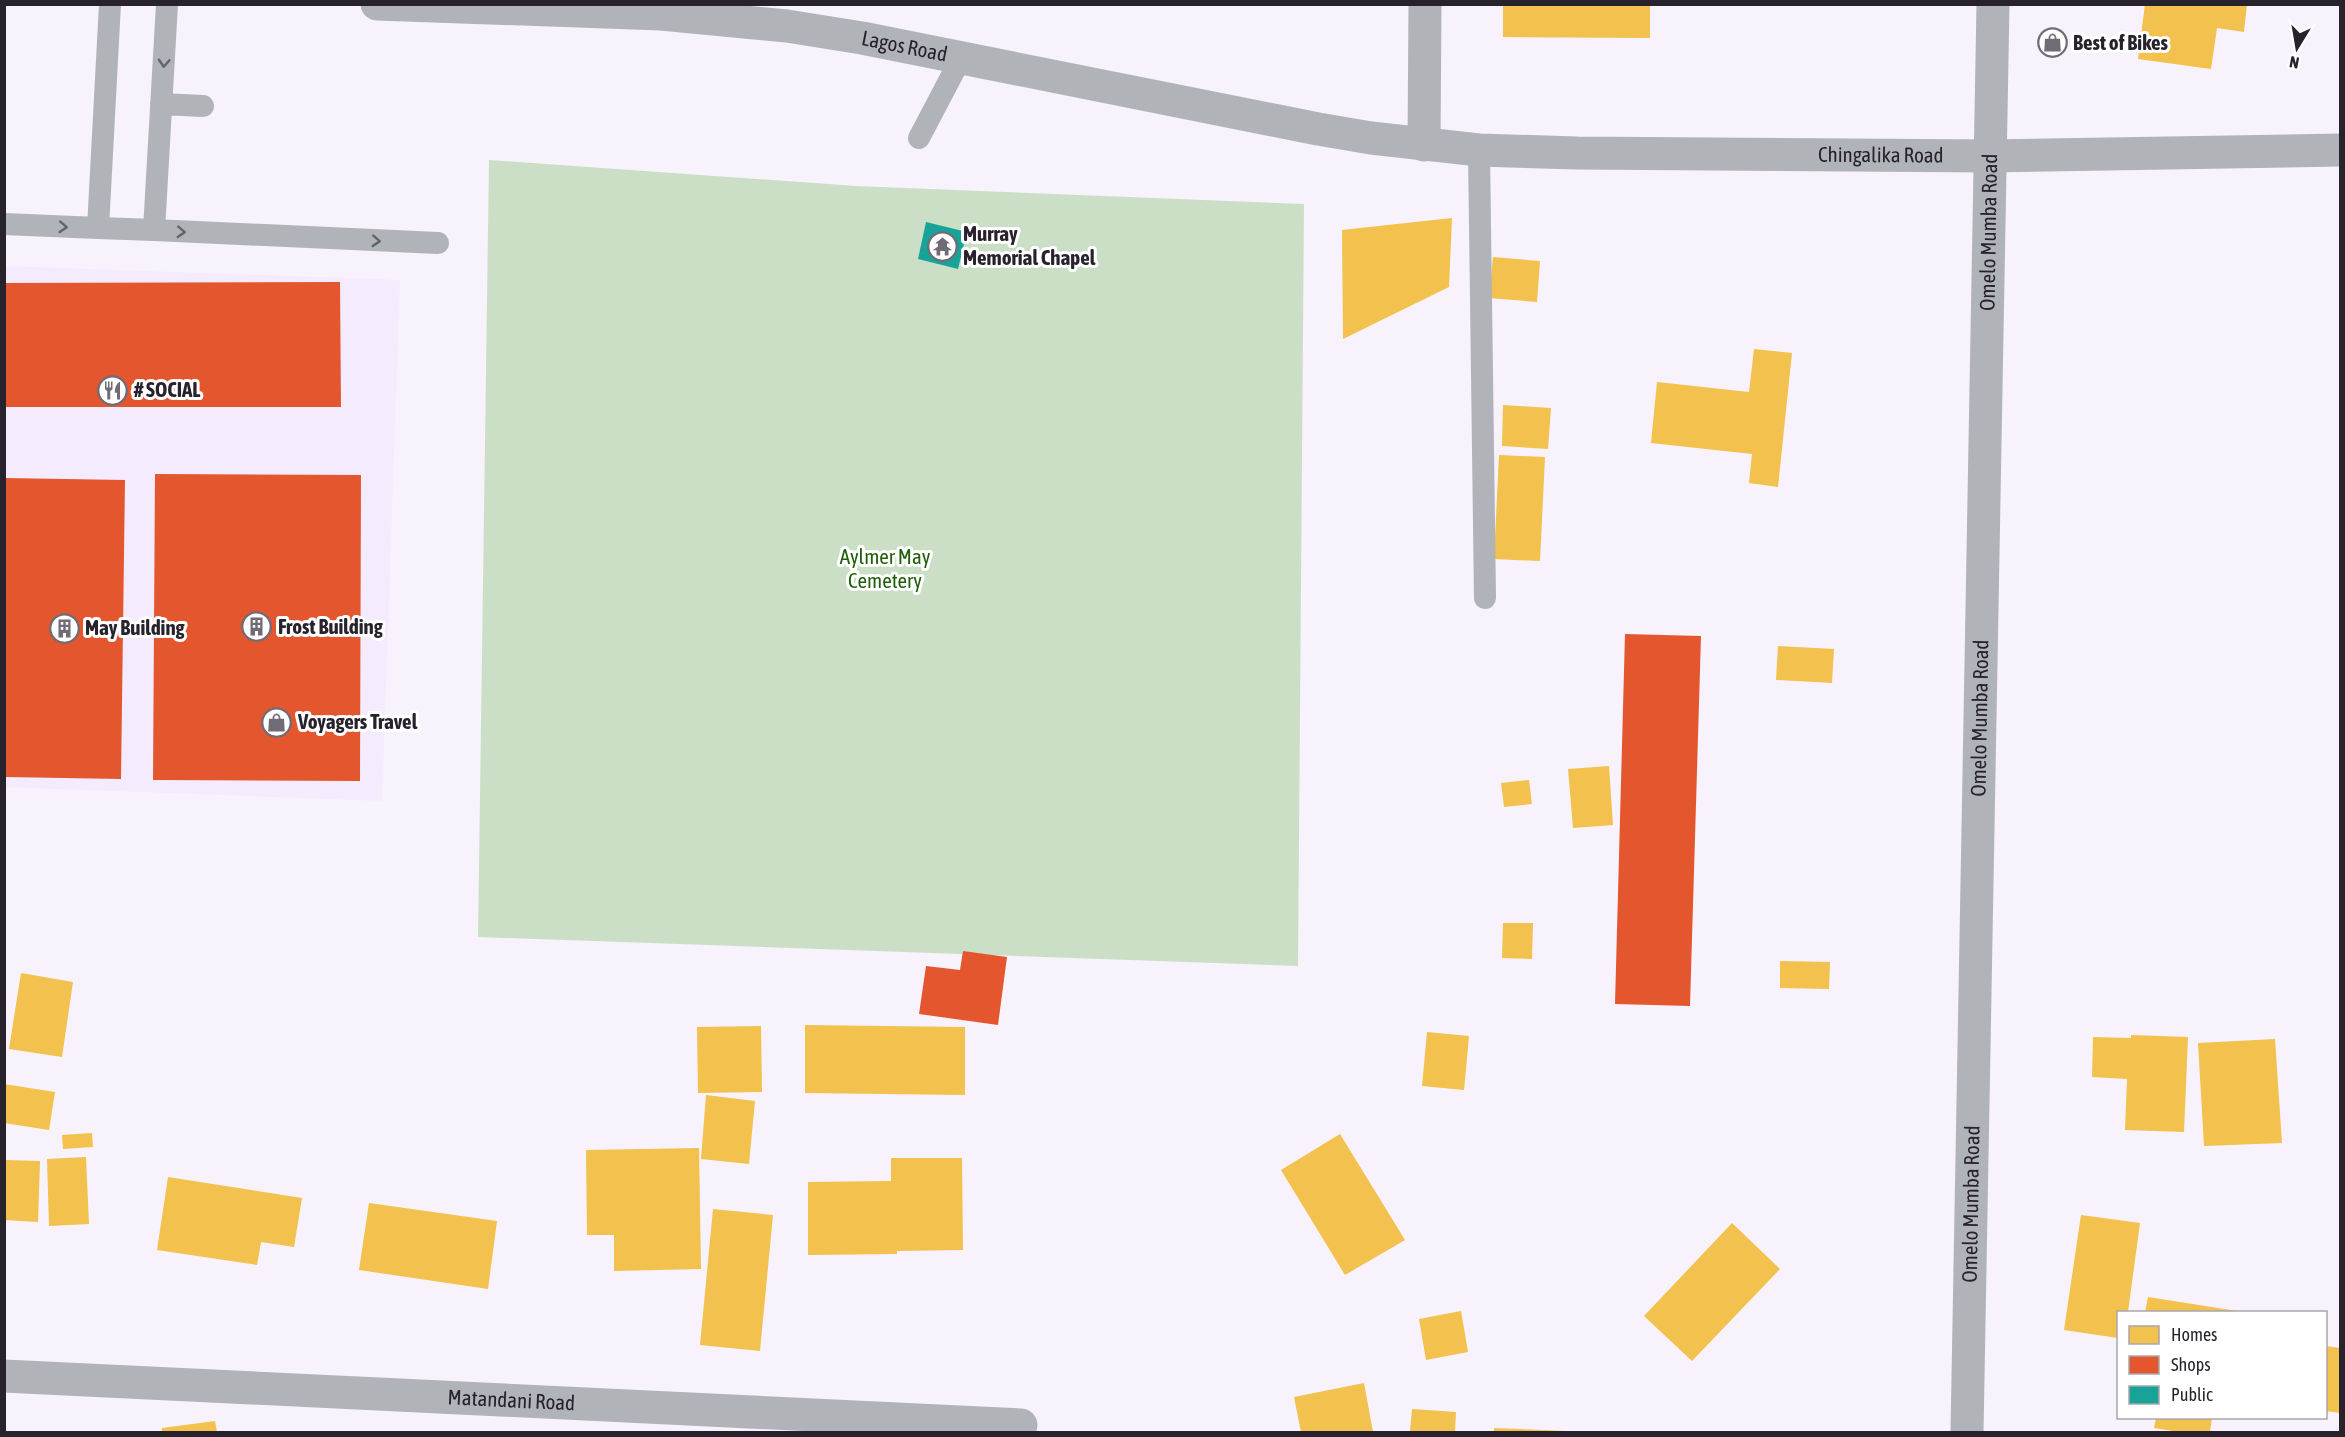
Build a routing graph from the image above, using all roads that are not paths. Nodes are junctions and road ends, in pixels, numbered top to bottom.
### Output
1 (110, 4) edge
2 (167, 4) edge
3 (377, 4) edge
4 (1425, 4) edge
5 (1993, 4) edge
6 (638, 9) edge
7 (961, 58) junction
8 (161, 104) junction
9 (203, 106) dead end
10 (919, 138) dead end
11 (1424, 145) junction
12 (1479, 150) junction
13 (2340, 150) edge
14 (1990, 156) junction
15 (4, 224) edge
16 (98, 228) junction
17 (154, 230) junction
18 (438, 243) dead end
19 (1485, 598) dead end
20 (4, 1376) edge
21 (1021, 1425) dead end
22 (1967, 1432) edge

1 - 16 lane
2 -> 8 lane
3 - 6 street, Lagos Road
4 - 11 street
5 - 14 street, Omelo Mumba Road
6 - 7 street, Lagos Road
7 - 10 lane
7 - 11 street, Lagos Road
8 - 9 lane
8 - 17 lane
11 - 12 street, Chingalika Road
12 - 14 street, Chingalika Road
12 - 19 lane
13 - 14 street, Chingalika Road
14 - 22 street, Omelo Mumba Road
15 -> 16 lane
16 - 17 lane
17 -> 18 lane
20 - 21 street, Matandani Road

